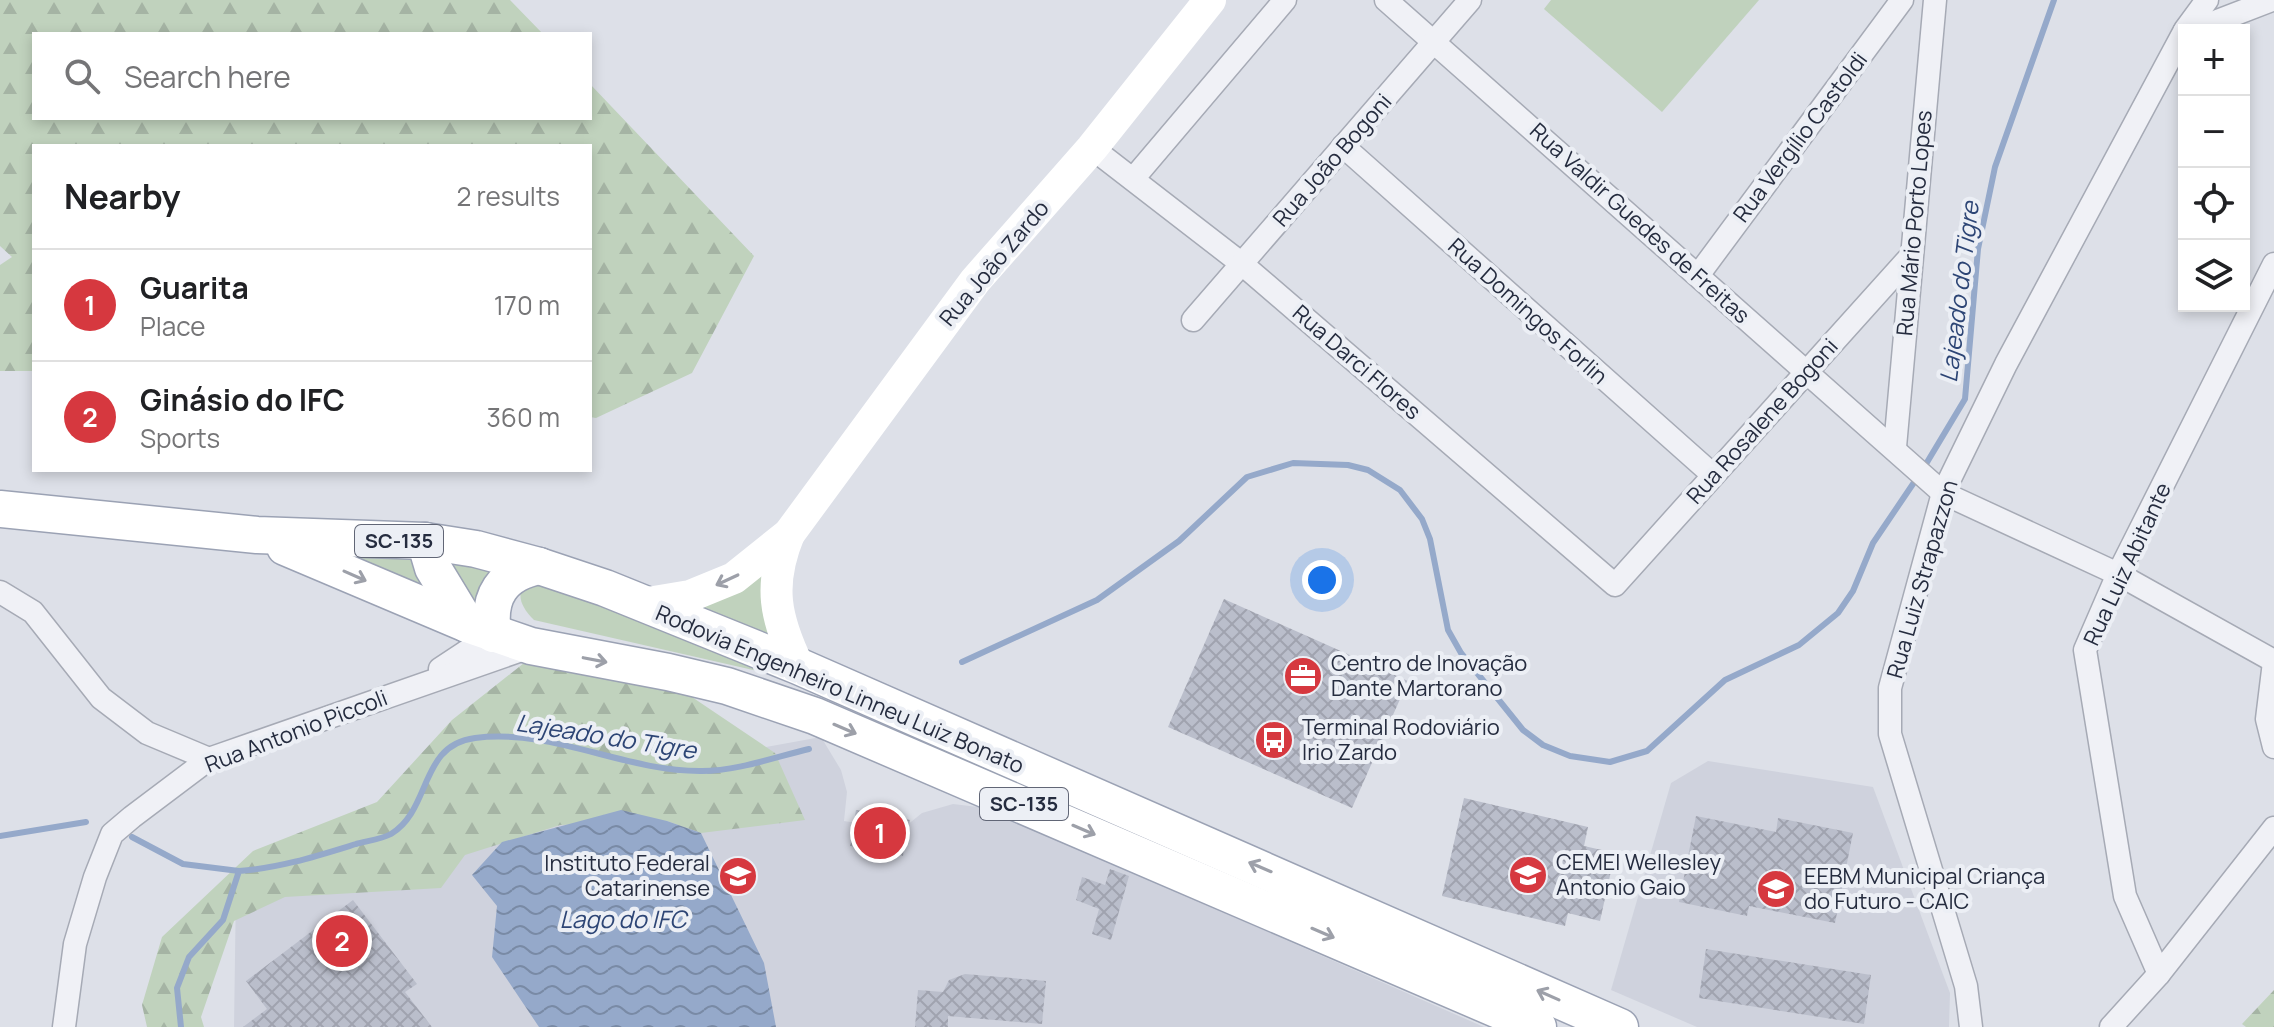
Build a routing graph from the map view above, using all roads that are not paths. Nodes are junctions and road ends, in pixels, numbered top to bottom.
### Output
1 (1210, 0) edge
2 (1285, 0) edge
3 (1386, 0) edge
4 (1470, 0) edge
5 (1902, 0) edge
6 (1935, 0) edge
7 (2207, 0) edge
8 (2272, 0) edge
9 (2191, 24) edge
10 (2208, 24) edge
11 (1435, 41) junction
12 (2178, 47) edge
13 (1343, 146) junction
14 (1092, 148) junction
15 (1133, 179) junction
16 (1910, 257) junction
17 (1242, 264) junction
18 (2274, 264) edge
19 (1699, 274) junction
20 (1193, 320) dead end
21 (1805, 372) junction
22 (1899, 452) junction
23 (1713, 475) junction
24 (1937, 487) junction
25 (0, 509) edge
26 (789, 534) junction
27 (257, 535) junction
28 (425, 541) junction
29 (539, 566) junction
30 (2118, 574) junction
31 (1615, 585) joint
32 (0, 592) edge
33 (642, 604) junction
34 (480, 629) junction
35 (531, 646) junction
36 (2274, 662) edge
37 (798, 666) junction
38 (412, 687) junction
39 (2274, 747) edge
40 (209, 759) junction
41 (2274, 828) edge
42 (2159, 974) junction
43 (64, 1027) edge
44 (1538, 1027) edge
45 (1620, 1027) edge
46 (1971, 1027) edge
47 (2111, 1027) edge

1 - 14 main road, Rua João Zardo
2 - 15 street
3 - 11 street, Rua Valdir Guedes de Freitas
4 - 11 street, Rua João Bogoni
5 - 19 street, Rua Vergílio Castoldi
6 - 16 street, Rua Mário Porto Lopes
7 - 9 street, Rua Luiz Strapazzon
8 - 10 street
11 - 13 street, Rua João Bogoni
11 - 19 street, Rua Valdir Guedes de Freitas
12 - 24 street, Rua Luiz Strapazzon
13 - 17 street, Rua João Bogoni
13 - 23 street, Rua Domingos Forlin
14 - 15 street, Rua Darci Flores
14 - 26 main road, Rua João Zardo
15 - 17 street, Rua Darci Flores
16 - 21 street, Rua Rosalene Bogoni
16 - 22 street, Rua Mário Porto Lopes
17 - 20 street, Rua João Bogoni
17 - 31 street, Rua Darci Flores
18 - 30 street, Rua Luiz Abitante
19 - 21 street, Rua Valdir Guedes de Freitas
21 - 22 street, Rua Valdir Guedes de Freitas
21 - 23 street, Rua Rosalene Bogoni
22 - 24 street, Rua Valdir Guedes de Freitas
23 - 31 street, Rua Rosalene Bogoni
24 - 30 street, Rua Valdir Guedes de Freitas
24 - 46 street, Rua Luiz Strapazzon
25 - 27 main road, Rodovia Engenheiro Linneu Luiz Bonato / SC-135
26 -> 33 main road, Rua João Zardo
26 - 37 main road, Rua João Zardo
27 - 28 main road, Rodovia Engenheiro Linneu Luiz Bonato / SC-135
27 -> 34 main road, Rodovia Engenheiro Linneu Luiz Bonato / SC-135
28 - 29 main road, Rodovia Engenheiro Linneu Luiz Bonato / SC-135
28 - 34 main road
29 - 33 main road, Rodovia Engenheiro Linneu Luiz Bonato / SC-135
29 - 34 main road
30 - 36 street, Rua Valdir Guedes de Freitas
30 - 42 street, Rua Luiz Abitante
32 - 40 street
33 - 37 main road, Rodovia Engenheiro Linneu Luiz Bonato / SC-135
34 - 35 main road, Rodovia Engenheiro Linneu Luiz Bonato / SC-135
34 - 38 street
35 - 38 street
35 -> 44 main road, Rodovia Engenheiro Linneu Luiz Bonato / SC-135
36 - 39 street
45 -> 37 main road, Rodovia Engenheiro Linneu Luiz Bonato / SC-135
38 - 40 street, Rua Antonio Piccoli
40 - 43 street, Rua Antonio Piccoli
41 - 42 street
42 - 47 street

